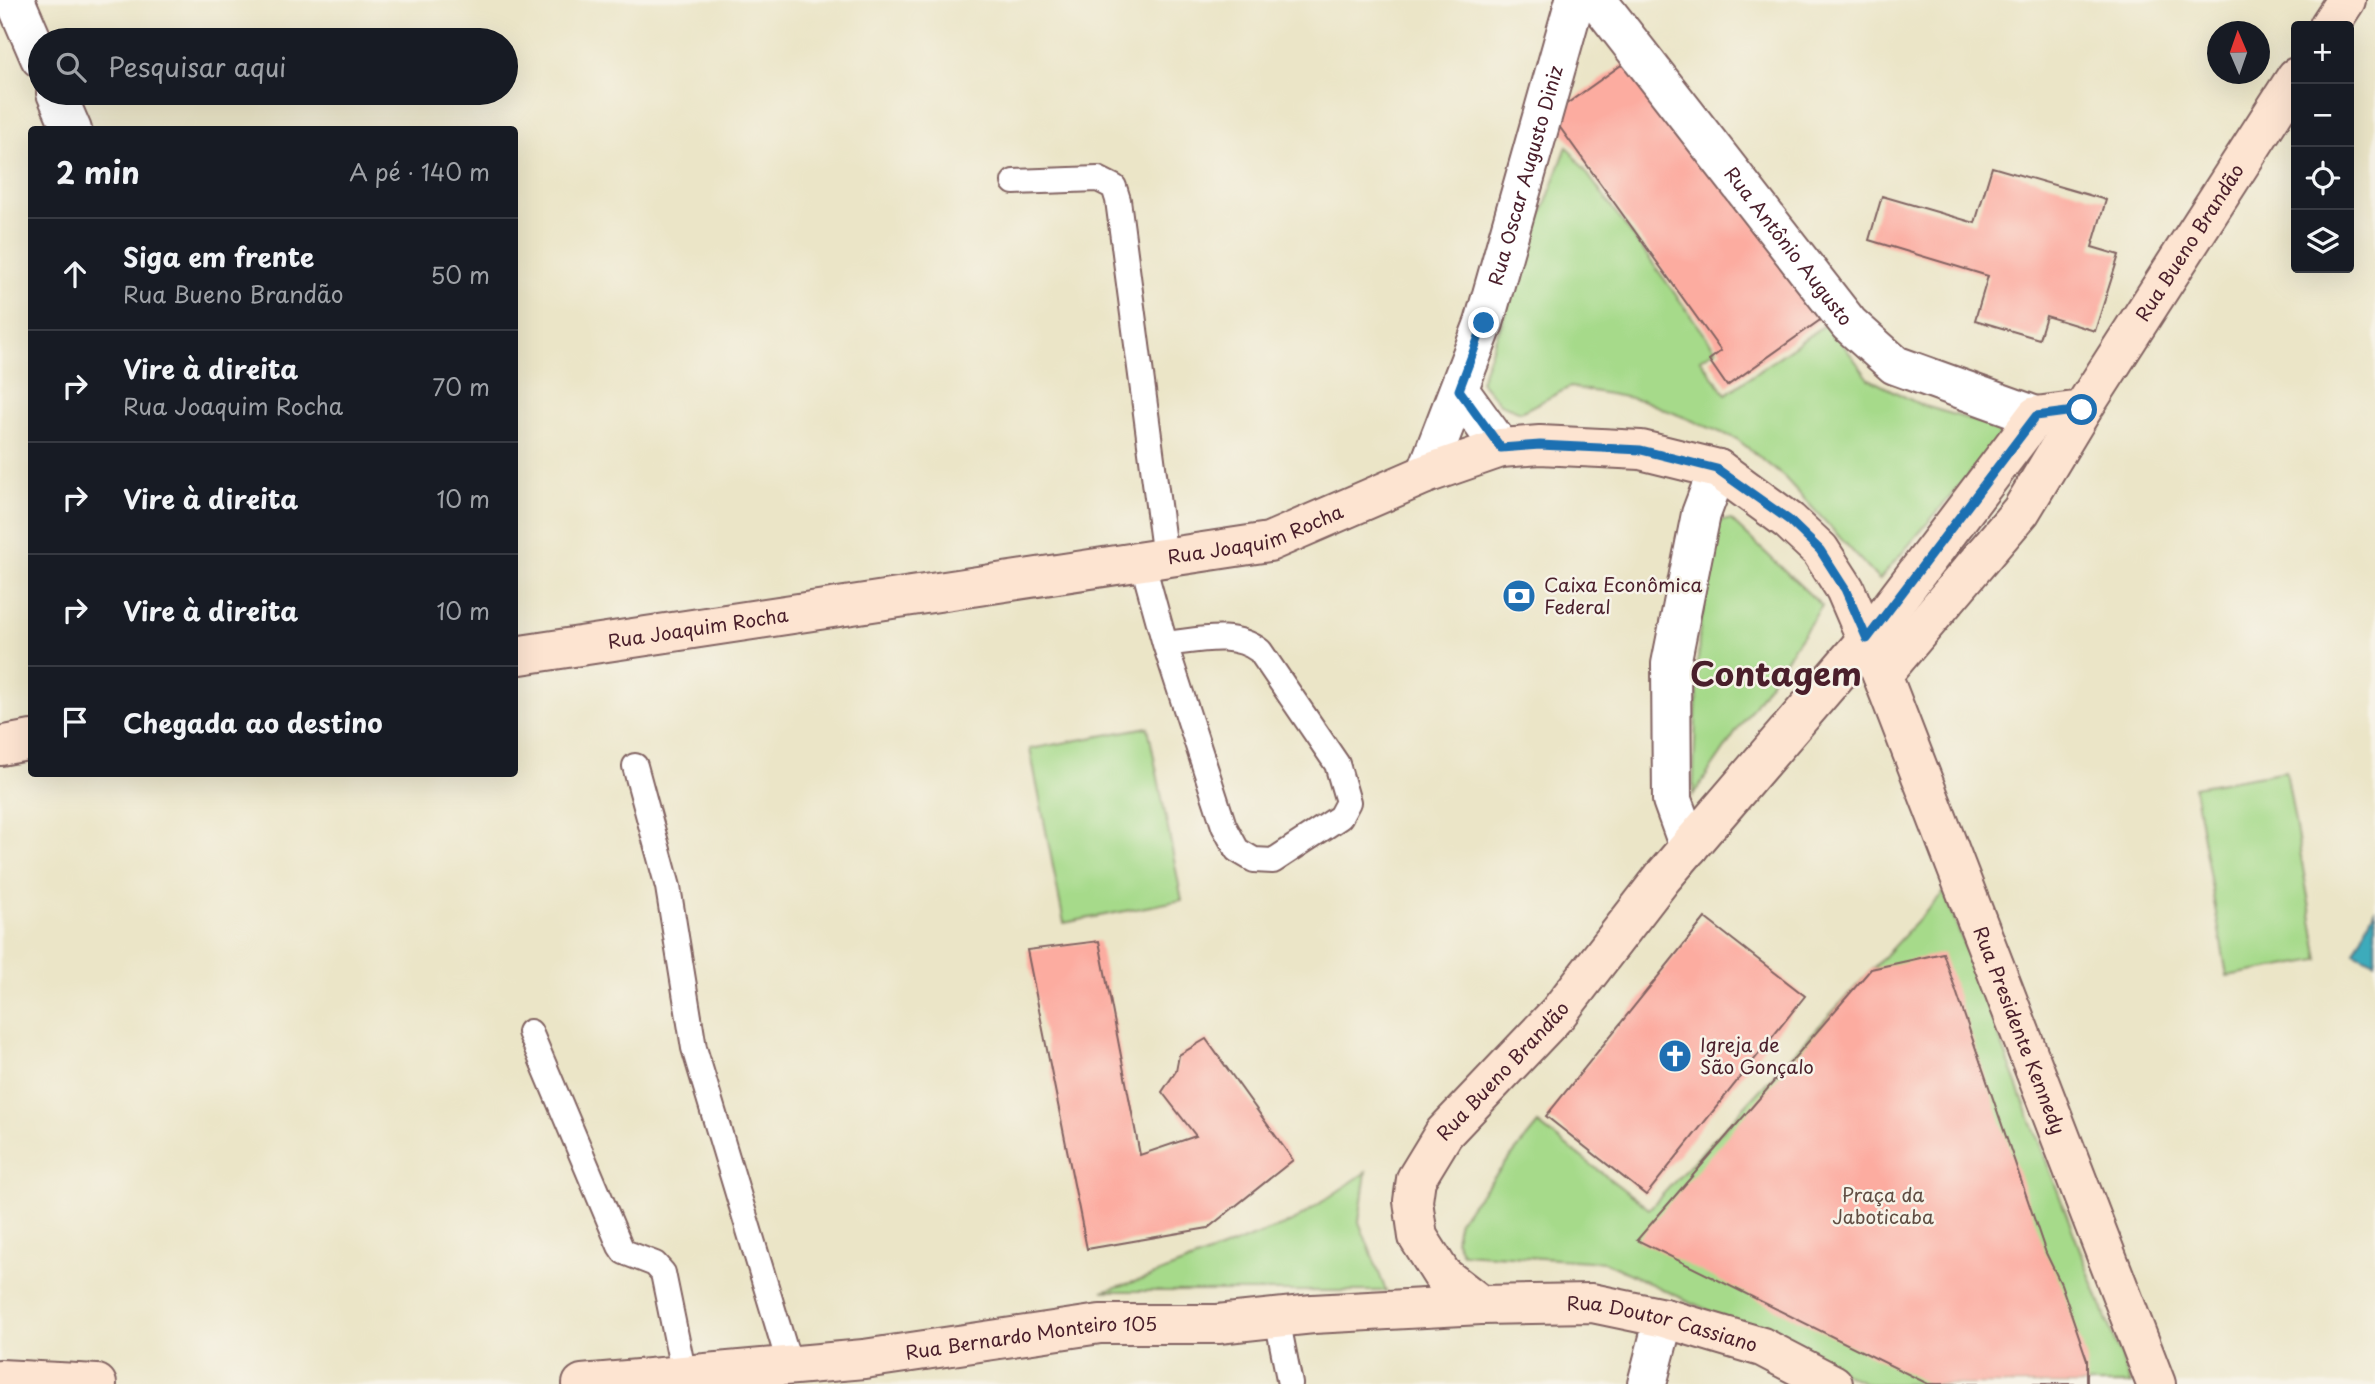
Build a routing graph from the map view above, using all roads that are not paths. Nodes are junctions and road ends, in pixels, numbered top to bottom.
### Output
1 (15, 0) edge
2 (1575, 0) edge
3 (1597, 0) edge
4 (2346, 0) edge
5 (2332, 21) edge
6 (28, 30) edge
7 (2292, 84) edge
8 (61, 105) edge
9 (70, 126) edge
10 (1014, 182) dead end
11 (1459, 390) junction
12 (2082, 410) junction
13 (2036, 416) junction
14 (1501, 448) junction
15 (1717, 469) junction
16 (1426, 474) junction
17 (1154, 559) junction
18 (1867, 639) junction
19 (1165, 645) junction
20 (518, 655) edge
21 (1882, 675) junction
22 (28, 741) edge
23 (0, 746) edge
24 (635, 766) dead end
25 (1689, 847) junction
26 (530, 1032) dead end
27 (1481, 1305) junction
28 (1277, 1318) junction
29 (1664, 1318) junction
30 (790, 1366) junction
31 (684, 1375) junction
32 (741, 1377) edge
33 (0, 1379) edge
34 (97, 1384) edge
35 (582, 1384) edge
36 (1290, 1384) edge
37 (1647, 1384) edge
38 (1833, 1384) edge
39 (2156, 1384) edge

1 - 6 street
2 - 11 street, Rua Oscar Augusto Diniz
3 - 13 street, Rua Antônio Augusto
4 - 5 main road
7 - 12 main road, Rua Bueno Brandão
8 - 9 street
10 - 17 lane
11 - 14 street
11 - 16 street, Rua Oscar Augusto Diniz
12 - 13 main road
12 - 21 main road, Rua Bueno Brandão
13 - 18 main road, Rua Bueno Brandão
14 - 15 main road, Rua Joaquim Rocha
14 - 16 main road, Rua Joaquim Rocha
15 - 18 main road, Rua Joaquim Rocha
15 - 25 street
16 - 17 main road, Rua Joaquim Rocha
17 - 19 lane
17 - 20 main road, Rua Joaquim Rocha
18 - 21 main road, Rua Joaquim Rocha
18 - 25 main road, Rua Bueno Brandão
19 - 19 lane
21 - 39 main road, Rua Presidente Kennedy
22 - 23 main road
24 - 30 lane
25 - 27 main road, Rua Bueno Brandão
26 - 31 lane
27 - 28 main road, Rua Bernardo Monteiro 105
27 - 29 main road, Rua Doutor Cassiano
28 - 30 main road, Rua Bernardo Monteiro 105
28 - 36 lane
29 - 37 street
29 - 38 main road, Rua Doutor Cassiano
30 - 32 main road, Rua Bernardo Monteiro 105
31 - 32 main road, Rua Bernardo Monteiro 105
31 - 35 main road, Rua Bernardo Monteiro 105
33 - 34 main road

